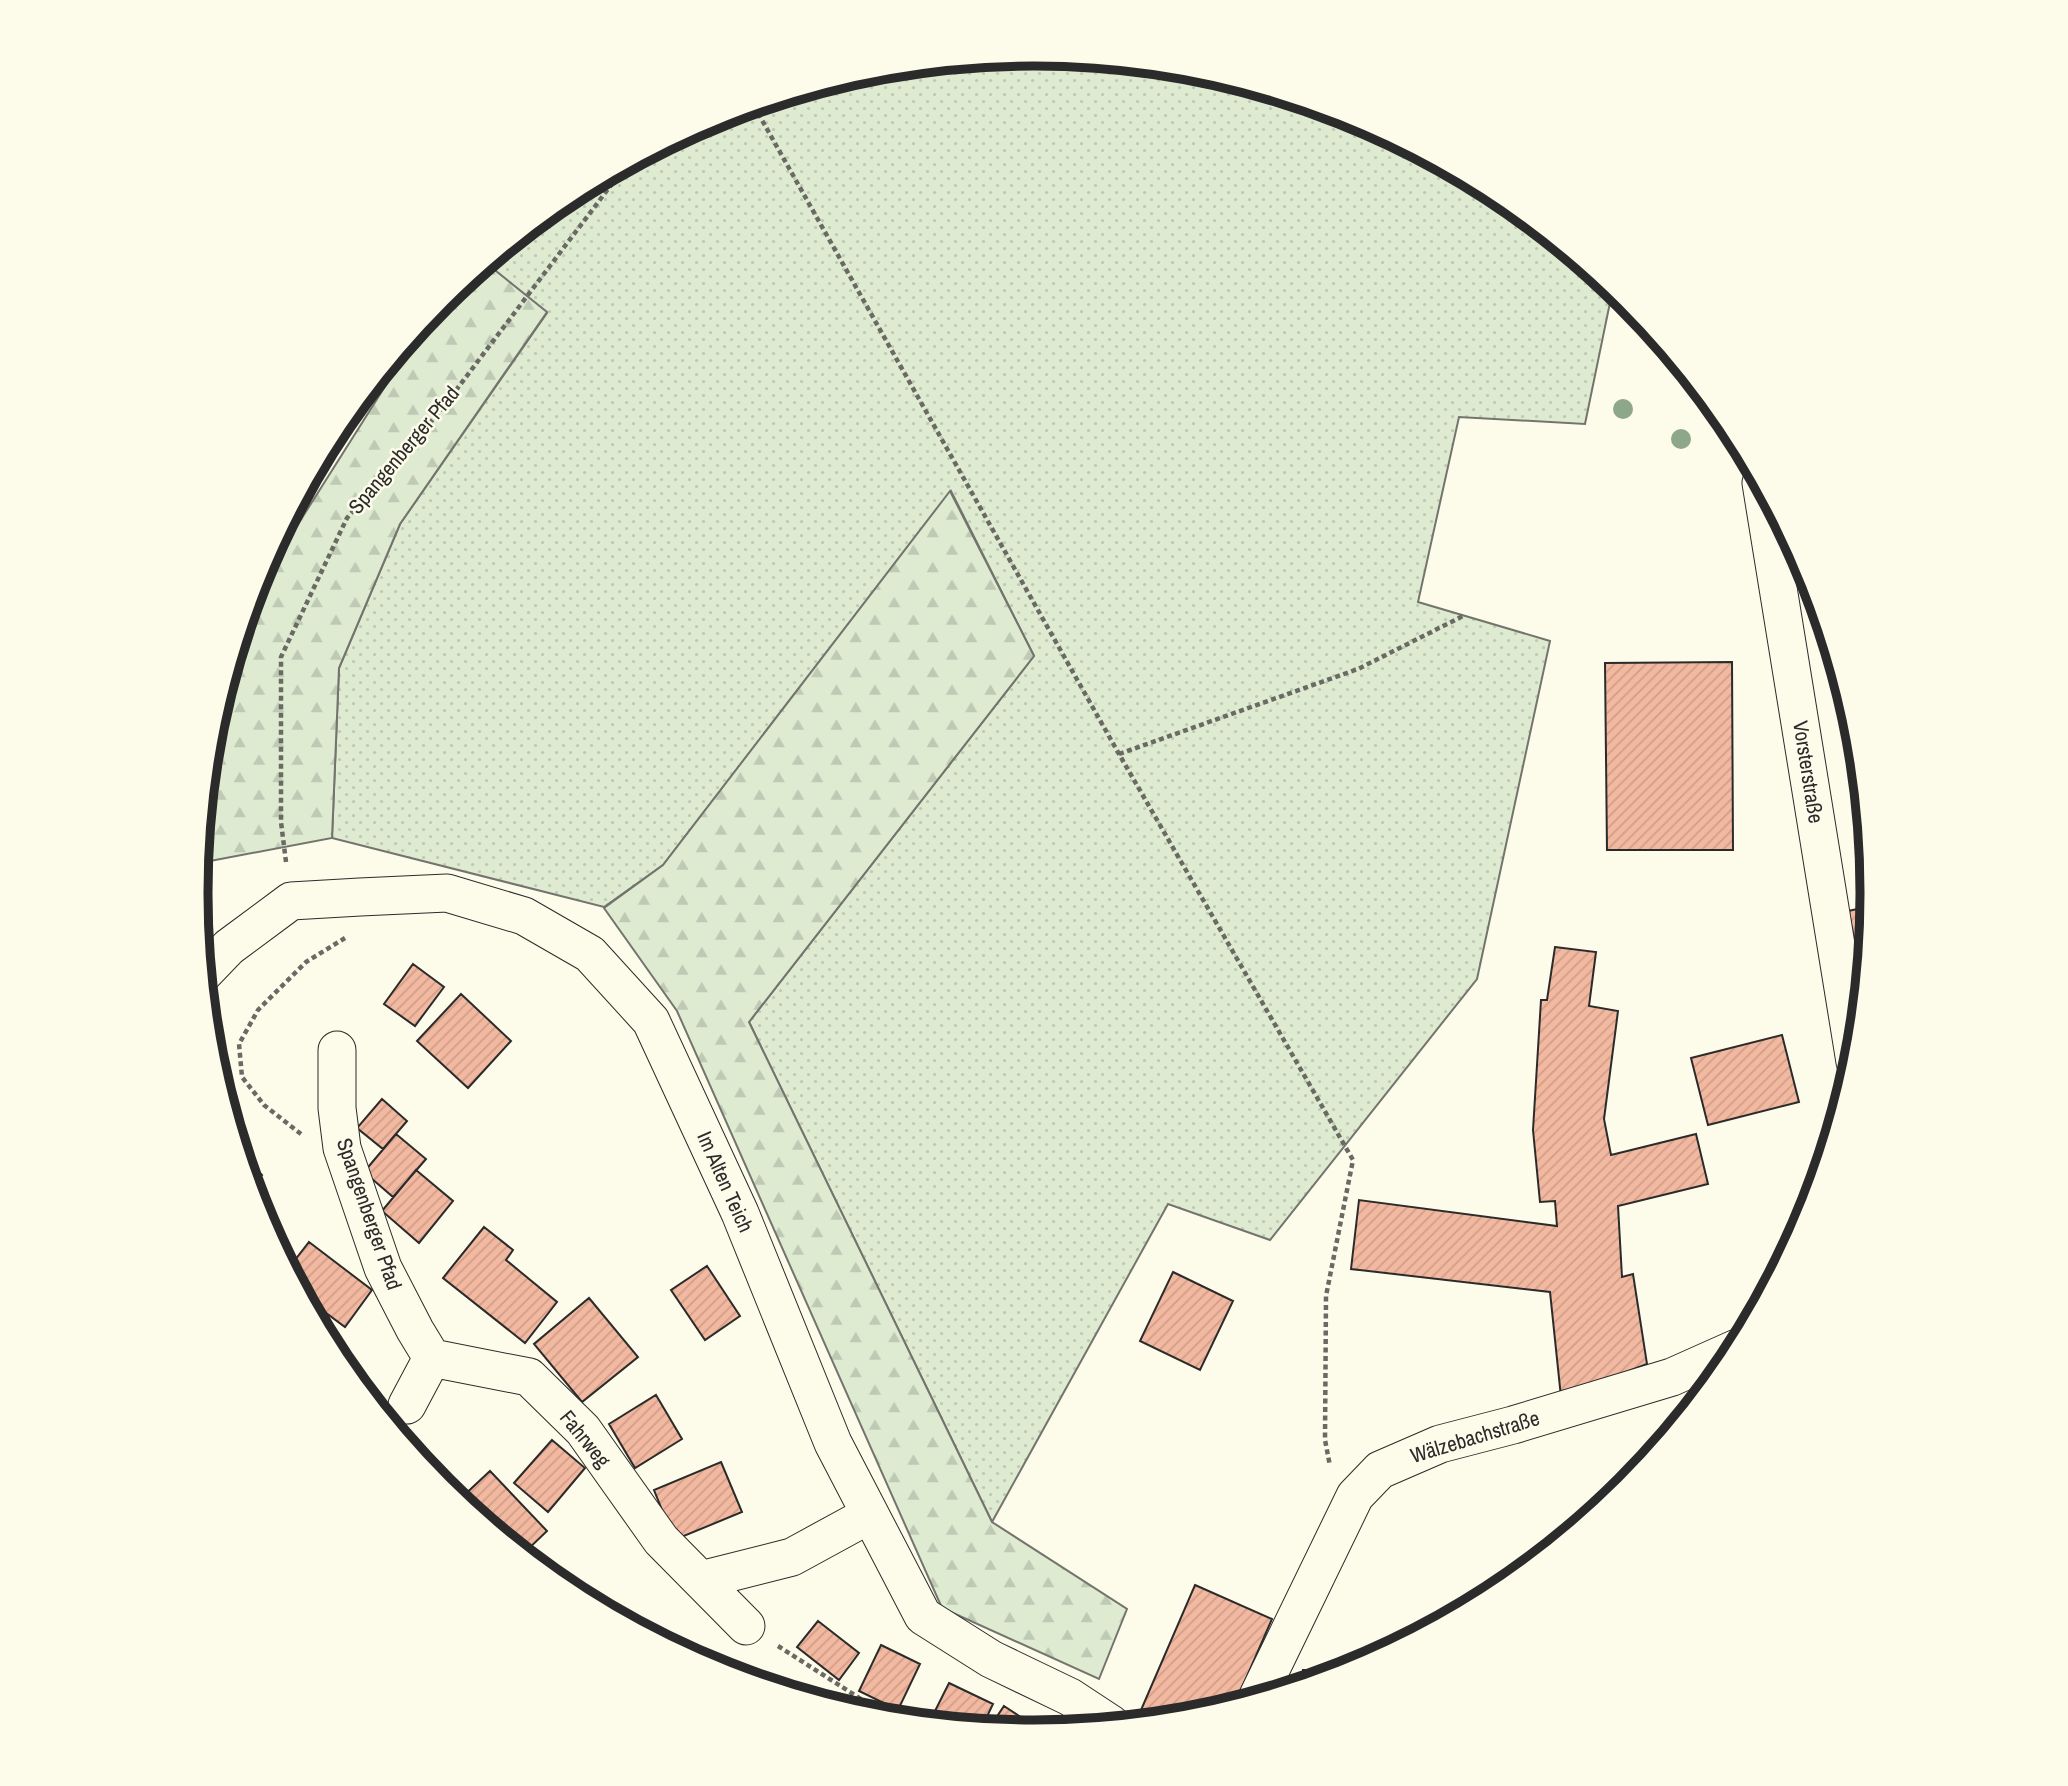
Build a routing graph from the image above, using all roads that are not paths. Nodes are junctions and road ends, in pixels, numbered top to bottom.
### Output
1 (1780, 539) edge
2 (1793, 575) edge
3 (211, 966) edge
4 (1850, 1022) edge
5 (337, 1050) dead end
6 (432, 1357) junction
7 (1718, 1357) edge
8 (407, 1405) dead end
9 (869, 1515) junction
10 (701, 1580) junction
11 (746, 1626) road end
12 (1262, 1687) edge
13 (1100, 1717) edge

1 - 2 street, Vorsterstraße
2 - 4 street, Vorsterstraße
3 - 9 street, Im Alten Teich
5 - 6 street, Spangenberger Pfad
6 - 8 street
6 - 10 street, Fahrweg
7 - 12 street, Wälzebachstraße
9 - 10 street
9 - 13 street, Im Alten Teich
10 - 11 street, Fahrweg

